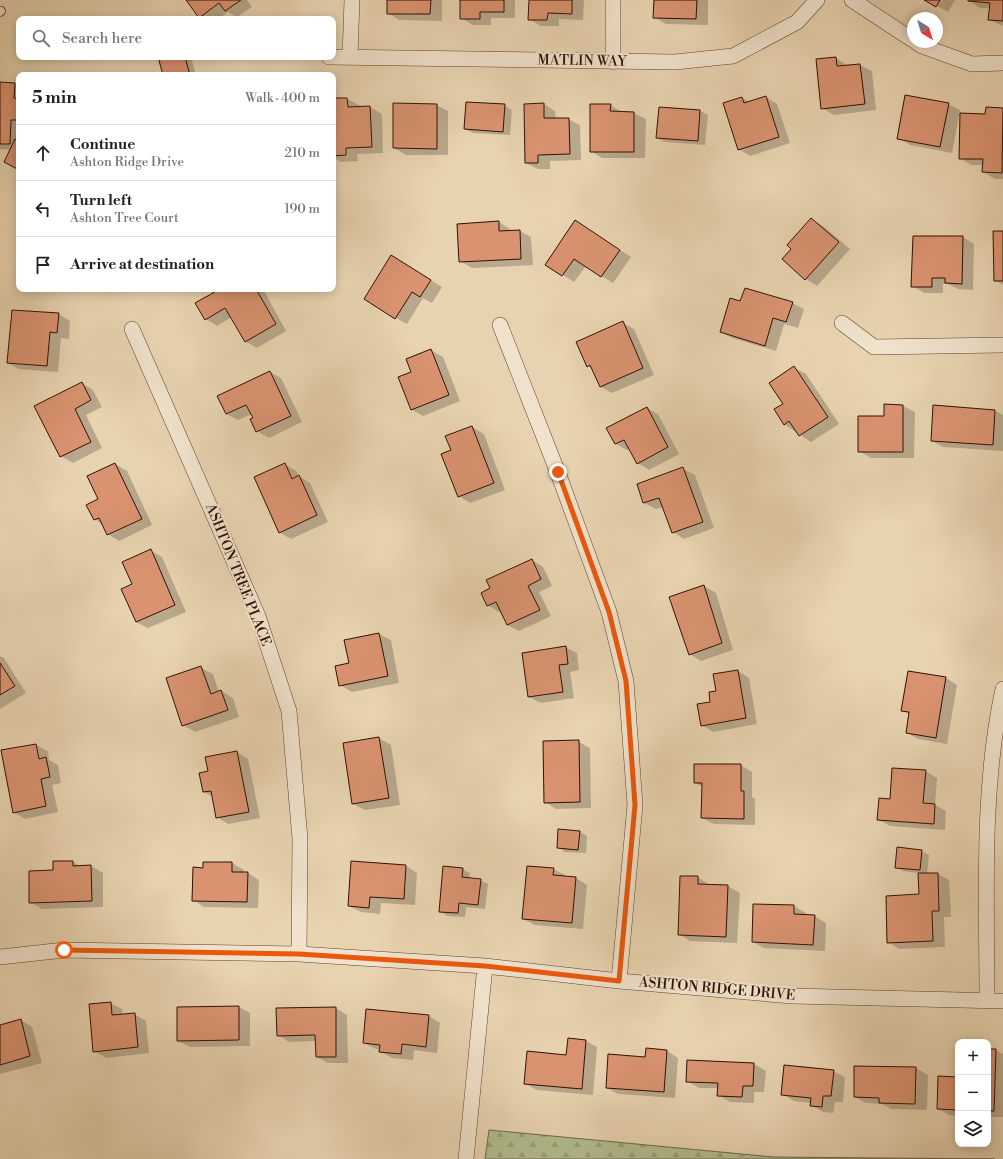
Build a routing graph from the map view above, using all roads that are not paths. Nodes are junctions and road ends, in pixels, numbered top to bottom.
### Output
1 (352, 0) edge
2 (614, 0) edge
3 (817, 0) edge
4 (852, 0) edge
5 (907, 36) edge
6 (928, 48) edge
7 (336, 57) edge
8 (350, 57) junction
9 (613, 62) junction
10 (1003, 63) edge
11 (842, 323) dead end
12 (500, 325) dead end
13 (132, 329) dead end
14 (1003, 345) edge
15 (1003, 689) edge
16 (299, 954) junction
17 (0, 957) edge
18 (485, 966) junction
19 (619, 981) junction
20 (987, 1000) junction
21 (1003, 1001) edge
22 (466, 1159) edge

1 - 8 street
2 - 9 street
3 - 9 street, MATLIN WAY
4 - 5 street
6 - 10 street
7 - 8 street, MATLIN WAY
8 - 9 street, MATLIN WAY
11 - 14 street
12 - 19 street
13 - 16 street, ASHTON TREE PLACE
15 - 20 street
16 - 17 street, ASHTON RIDGE DRIVE
16 - 18 street, ASHTON RIDGE DRIVE
18 - 19 street, ASHTON RIDGE DRIVE
18 - 22 street
19 - 20 street, ASHTON RIDGE DRIVE
20 - 21 street, ASHTON RIDGE DRIVE

